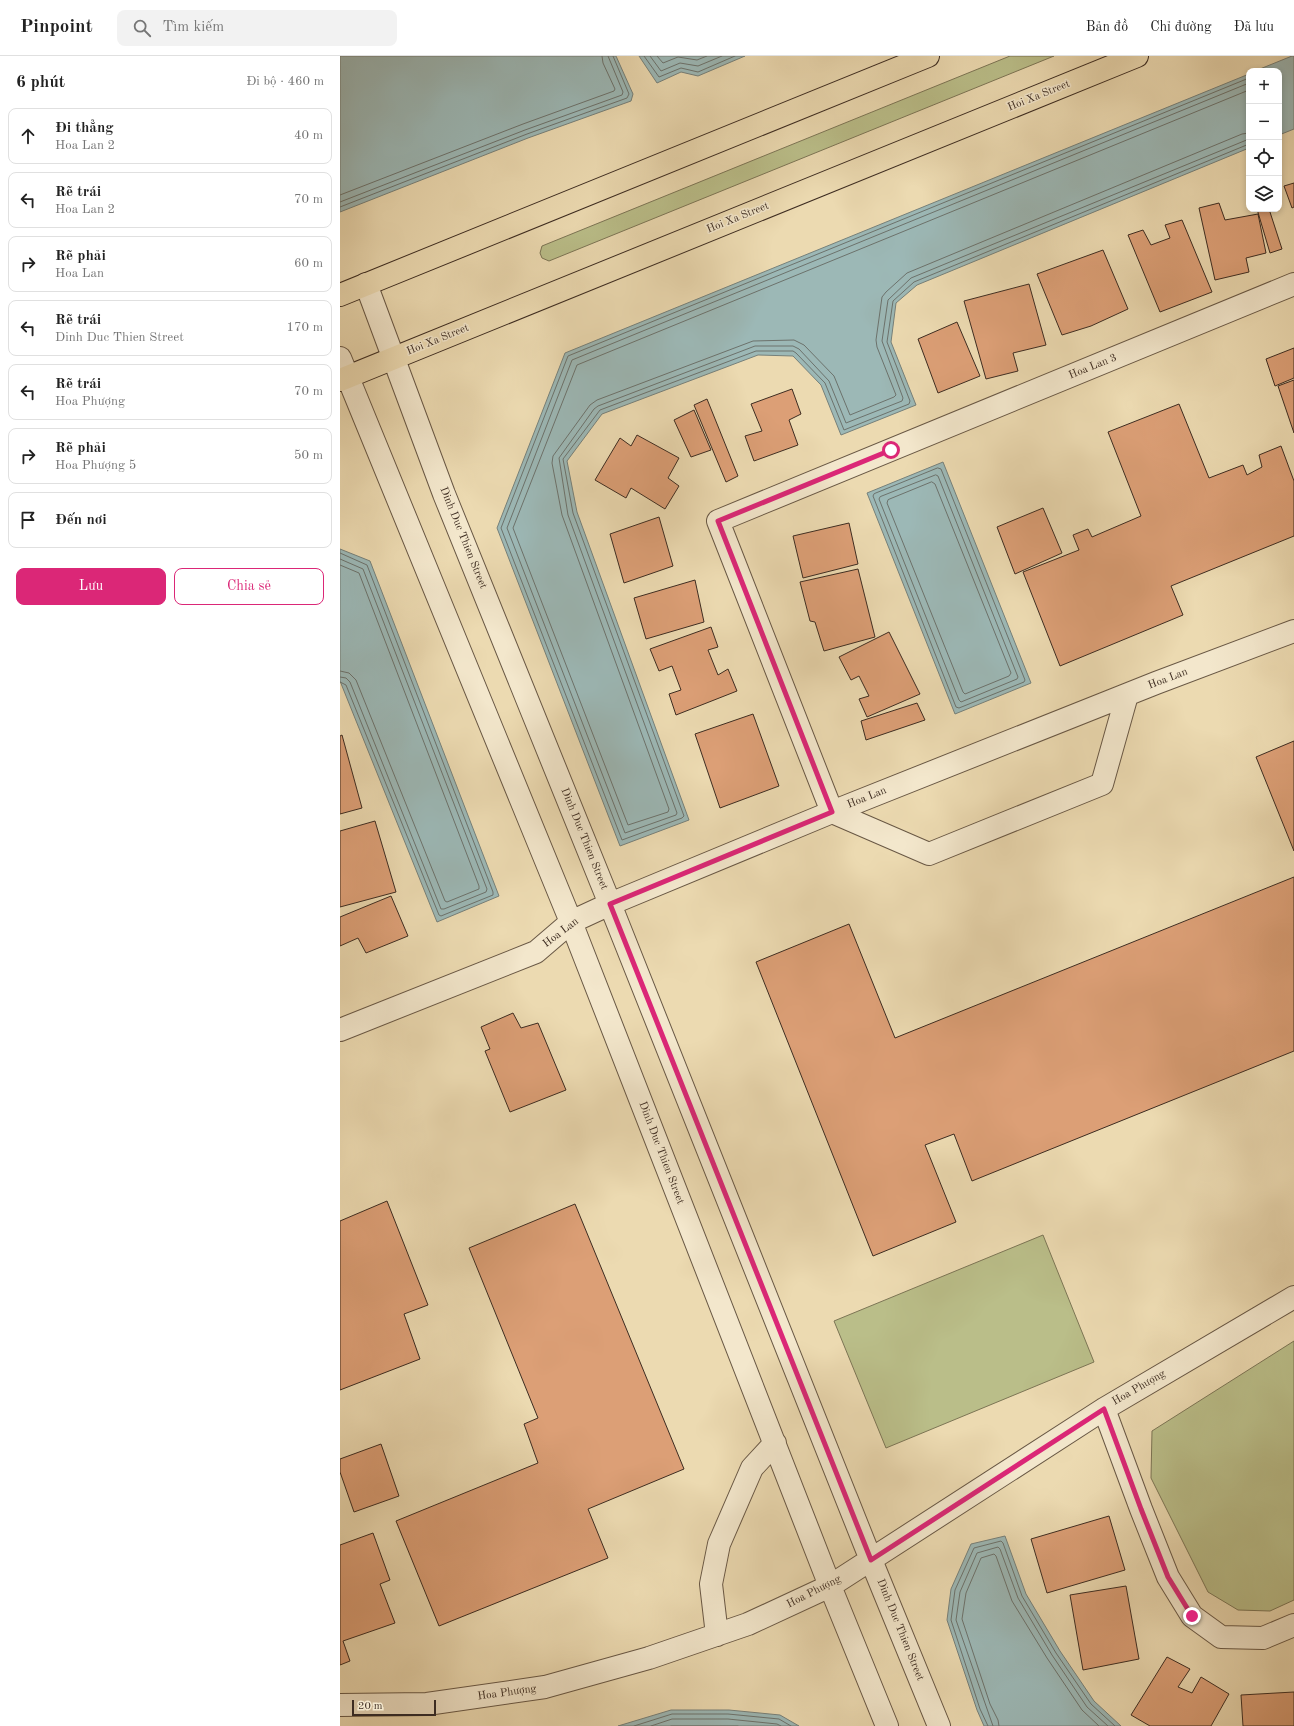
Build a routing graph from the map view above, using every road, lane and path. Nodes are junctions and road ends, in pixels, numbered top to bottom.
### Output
1 (928, 56) edge
2 (1137, 56) edge
3 (366, 284) junction
4 (1294, 284) edge
5 (340, 295) edge
6 (394, 358) junction
7 (342, 372) edge
8 (1294, 631) edge
9 (1127, 695) junction
10 (832, 812) junction
11 (610, 904) junction
12 (571, 922) junction
13 (340, 1030) edge
14 (1294, 1297) edge
15 (1104, 1409) junction
16 (775, 1443) junction
17 (871, 1560) junction
18 (830, 1586) junction
19 (1294, 1624) edge
20 (717, 1635) junction
21 (340, 1705) edge
22 (887, 1726) edge
23 (939, 1726) edge

1 - 3 main road
2 - 6 main road, Hoi Xa Street
3 - 5 main road
3 - 6 street, Dinh Duc Thien Street
4 - 10 street, Hoa Lan 3
6 - 7 main road, Hoi Xa Street
6 - 11 street, Dinh Duc Thien Street
7 - 12 street, Dinh Duc Thien Street
8 - 9 street, Hoa Lan
9 - 10 street, Hoa Lan
9 - 10 street
10 - 11 street, Hoa Lan
11 - 12 street, Hoa Lan
11 - 17 street, Dinh Duc Thien Street
12 - 13 street, Hoa Lan
12 - 16 street, Dinh Duc Thien Street
14 - 15 street, Hoa Phượng
15 - 17 street, Hoa Phượng
15 - 19 street
16 - 18 street, Dinh Duc Thien Street
16 - 20 street
17 - 18 street, Hoa Phượng
17 - 23 street, Dinh Duc Thien Street
18 - 20 street, Hoa Phượng
18 - 22 street, Dinh Duc Thien Street
20 - 21 street, Hoa Phượng

